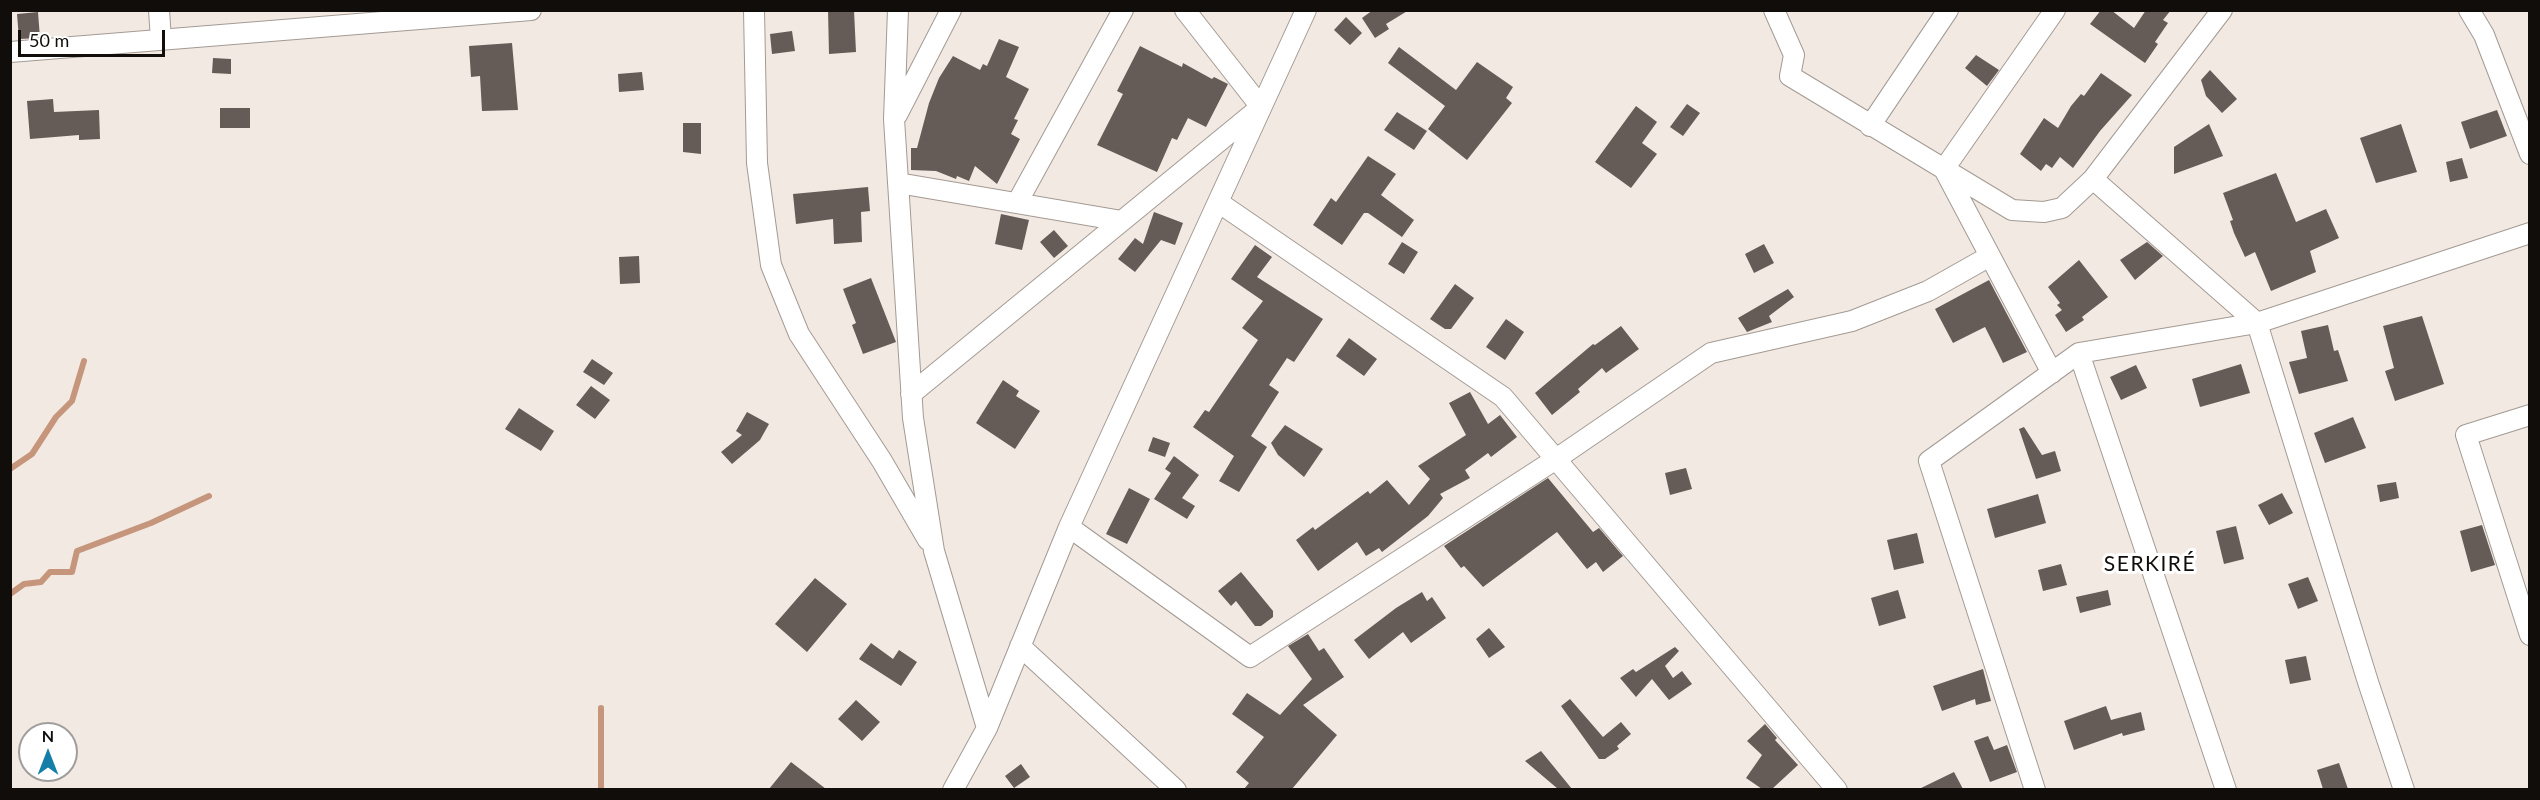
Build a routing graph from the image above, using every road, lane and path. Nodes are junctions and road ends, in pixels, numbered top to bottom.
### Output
1 (159, 10) edge
2 (531, 10) edge
3 (754, 10) edge
4 (898, 10) edge
5 (951, 10) edge
6 (1123, 10) edge
7 (1185, 10) edge
8 (1306, 10) edge
9 (1774, 10) edge
10 (1948, 10) edge
11 (2055, 10) edge
12 (2222, 10) edge
13 (2469, 10) edge
14 (451, 14) edge
15 (312, 19) edge
16 (161, 40) junction
17 (10, 52) edge
18 (1261, 107) junction
19 (894, 119) junction
20 (1870, 126) junction
21 (2529, 154) edge
22 (1944, 169) junction
23 (2093, 179) junction
24 (898, 183) junction
25 (1218, 202) junction
26 (1017, 203) junction
27 (1122, 221) junction
28 (2529, 233) edge
29 (1990, 256) junction
30 (2257, 323) junction
31 (2079, 353) junction
32 (2052, 373) junction
33 (912, 394) junction
34 (2529, 416) edge
35 (1556, 459) junction
36 (1069, 527) junction
37 (934, 551) junction
38 (2529, 635) edge
39 (1020, 646) junction
40 (987, 728) junction
41 (953, 789) edge
42 (1176, 789) edge
43 (1837, 789) edge
44 (2035, 789) edge
45 (2226, 789) edge
46 (2404, 789) edge

1 - 16 street
2 - 14 street
3 - 37 street
4 - 19 street
5 - 19 street
6 - 26 street
7 - 18 street
8 - 18 street
9 - 20 street
10 - 20 street
11 - 22 street
12 - 23 street
13 - 21 street
14 - 15 street
15 - 16 street
16 - 17 street
18 - 25 street
18 - 27 street
19 - 24 street
20 - 22 street
22 - 23 street
22 - 29 street
23 - 30 street
24 - 26 street
24 - 33 street
25 - 35 street
25 - 36 street
26 - 27 street
27 - 33 street
28 - 30 street
29 - 32 street
29 - 35 street
30 - 31 street
30 - 46 street
31 - 32 street
31 - 45 street
32 - 44 street
33 - 37 street
34 - 38 street
35 - 36 street
35 - 43 street
36 - 39 street
37 - 40 street
39 - 40 street
39 - 42 street
40 - 41 street

